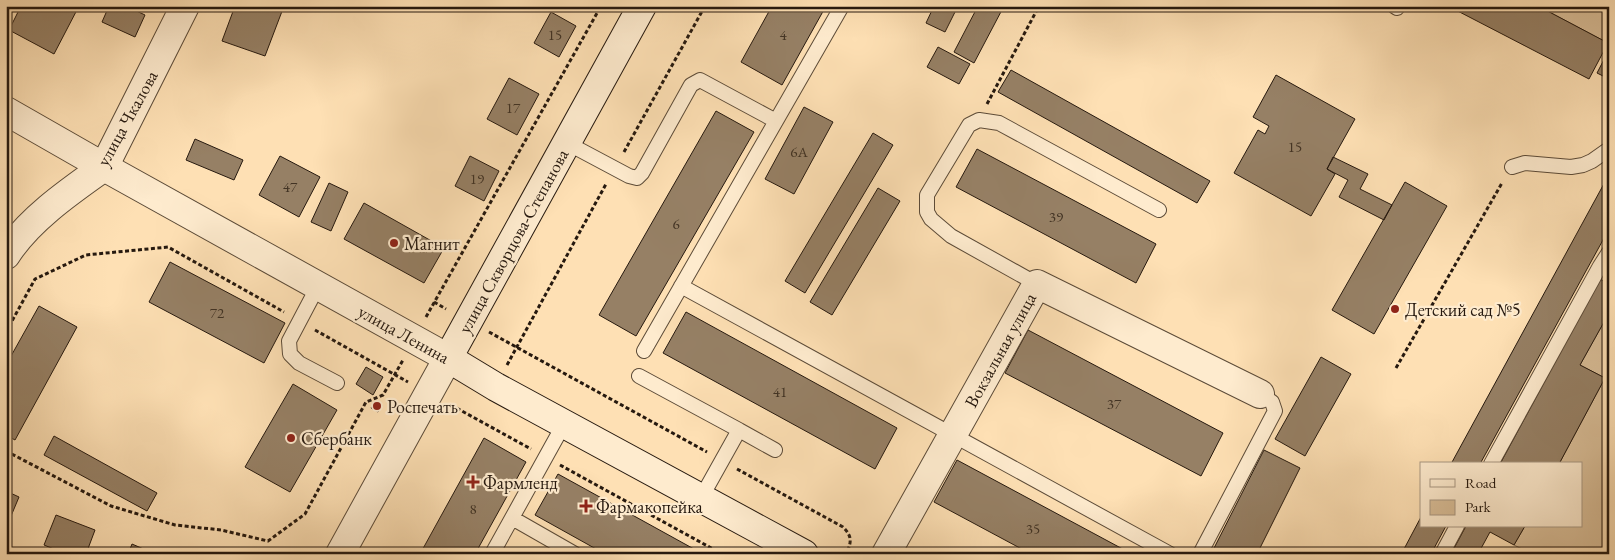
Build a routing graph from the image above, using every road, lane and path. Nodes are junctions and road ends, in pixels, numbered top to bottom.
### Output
1 (185, 6) edge
2 (601, 6) edge
3 (642, 6) edge
4 (705, 6) edge
5 (842, 6) edge
6 (1039, 6) edge
7 (6, 110) edge
8 (978, 120) junction
9 (776, 122) junction
10 (567, 143) junction
11 (1609, 149) edge
12 (104, 167) junction
13 (1512, 167) joint
14 (615, 168) junction
15 (1159, 210) dead end
16 (1609, 252) edge
17 (6, 255) edge
18 (1604, 268) edge
19 (1036, 284) junction
20 (318, 286) junction
21 (681, 286) junction
22 (300, 321) junction
23 (6, 332) edge
24 (415, 340) junction
25 (516, 347) junction
26 (644, 351) dead end
27 (448, 358) junction
28 (1396, 368) dead end
29 (395, 374) junction
30 (639, 376) dead end
31 (337, 383) dead end
32 (496, 386) junction
33 (428, 393) junction
34 (1260, 394) joint
35 (564, 424) junction
36 (739, 430) junction
37 (953, 435) junction
38 (775, 450) dead end
39 (6, 451) edge
40 (546, 457) junction
41 (722, 461) junction
42 (1492, 462) edge
43 (701, 498) junction
44 (512, 518) junction
45 (1456, 528) edge
46 (340, 554) edge
47 (492, 554) edge
48 (575, 554) edge
49 (722, 554) edge
50 (804, 554) edge
51 (846, 554) edge
52 (886, 554) edge
53 (1170, 554) edge
54 (1200, 554) edge
55 (1442, 554) edge

1 - 12 street, улица Чкалова
2 - 24 path
3 - 10 street, улица Скворцова-Степанова
4 - 14 path
5 - 9 lane
6 - 8 path
7 - 12 street, улица Ленина
8 - 15 lane
8 - 19 lane
9 - 14 lane
9 - 21 lane
10 - 14 lane
10 - 27 street, улица Скворцова-Степанова
11 - 13 lane
12 - 17 street, улица Чкалова
12 - 20 street, улица Ленина
13 - 28 path
14 - 25 path
16 - 18 lane
18 - 42 lane
19 - 34 street, Вокзальная улица
19 - 37 street, Вокзальная улица
20 - 22 lane
20 - 24 street, улица Ленина
21 - 26 lane
21 - 37 lane
22 - 23 path
22 - 29 path
22 - 31 lane
24 - 27 street, улица Ленина
24 - 29 path
25 - 32 path
25 - 41 path
27 - 32 street, улица Ленина
27 - 33 street, улица Скворцова-Степанова
29 - 33 path
29 - 39 path
30 - 36 lane
32 - 35 street, улица Ленина
33 - 40 path
33 - 46 street, улица Скворцова-Степанова
34 - 54 lane
35 - 40 lane
35 - 43 street, улица Ленина
36 - 38 lane
36 - 41 lane
37 - 52 street, Вокзальная улица
37 - 53 lane
40 - 44 lane
40 - 49 path
41 - 43 lane
41 - 51 path
43 - 50 street, улица Ленина
44 - 47 lane
44 - 48 lane
45 - 55 lane

